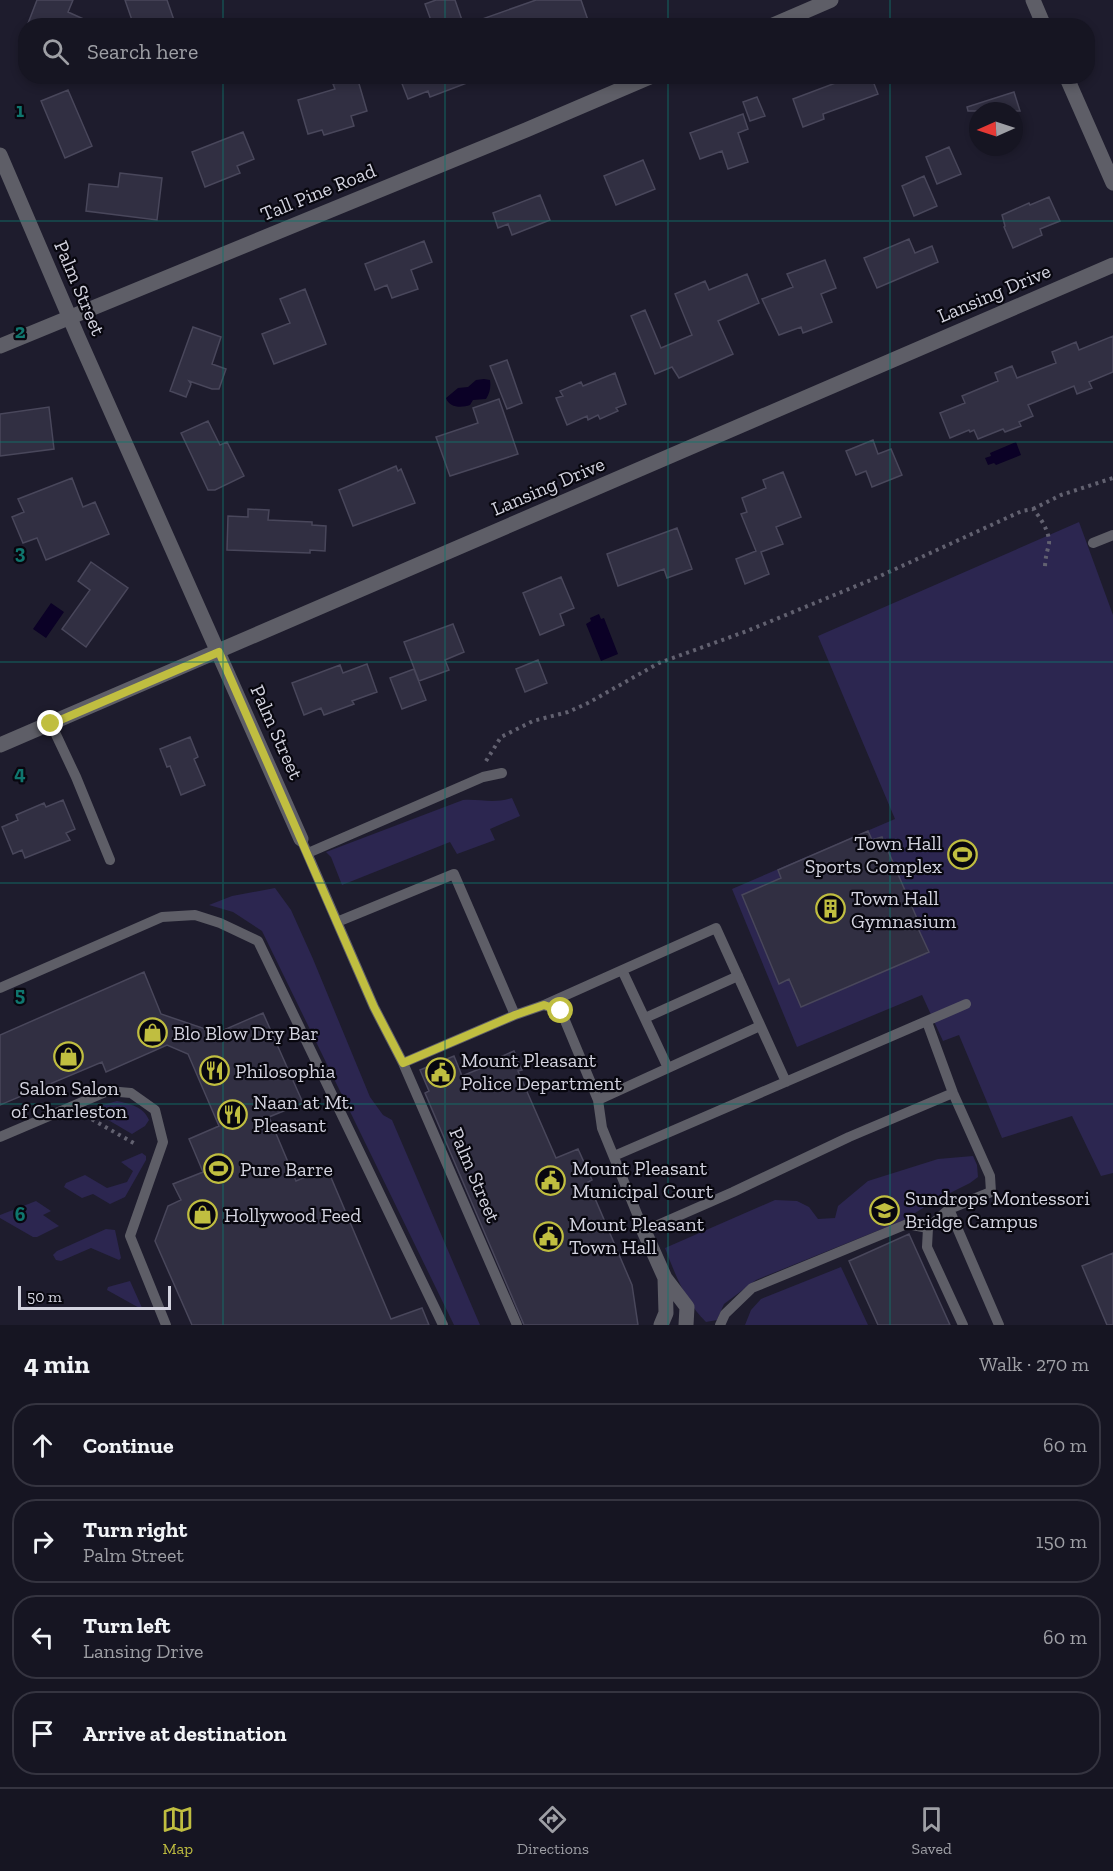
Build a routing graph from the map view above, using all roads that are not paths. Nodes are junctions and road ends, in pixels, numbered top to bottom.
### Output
1 (831, 0) edge
2 (1033, 0) edge
3 (789, 18) edge
4 (1041, 18) edge
5 (633, 84) edge
6 (1070, 84) edge
7 (0, 154) edge
8 (1113, 183) edge
9 (1113, 265) edge
10 (69, 317) junction
11 (0, 346) edge
12 (1113, 535) edge
13 (1093, 543) dead end
14 (219, 652) junction
15 (51, 724) junction
16 (0, 745) edge
17 (502, 773) dead end
18 (301, 839) joint
19 (308, 853) junction
20 (110, 860) dead end
21 (337, 921) junction
22 (622, 970) junction
23 (738, 976) junction
24 (0, 988) edge
25 (966, 1004) dead end
26 (544, 1005) junction
27 (515, 1015) junction
28 (645, 1018) junction
29 (927, 1022) junction
30 (760, 1026) junction
31 (403, 1063) junction
32 (668, 1068) junction
33 (786, 1082) junction
34 (953, 1093) junction
35 (598, 1100) junction
36 (0, 1137) edge
37 (614, 1156) junction
38 (949, 1209) junction
39 (928, 1228) junction
40 (644, 1231) junction
41 (665, 1278) junction
42 (166, 1325) edge
43 (443, 1325) edge
44 (517, 1325) edge
45 (661, 1325) edge
46 (686, 1325) edge
47 (720, 1325) edge
48 (963, 1325) edge
49 (999, 1325) edge

1 - 3 street
2 - 4 street
5 - 10 street, Tall Pine Road
6 - 8 street
7 - 10 street, Palm Street
9 - 14 street, Lansing Drive
10 - 11 street, Tall Pine Road
10 - 14 street, Palm Street
12 - 13 lane
14 - 15 street, Lansing Drive
14 - 18 street, Palm Street
15 - 16 street, Lansing Drive
15 - 20 lane
17 - 19 lane
18 - 19 lane, Palm Street
19 - 21 lane, Palm Street
21 - 27 lane
21 - 31 lane, Palm Street
22 - 23 lane
22 - 26 lane
22 - 28 lane
23 - 28 lane
23 - 30 lane
24 - 43 lane
25 - 29 lane
26 - 27 lane
26 - 35 lane
27 - 31 lane
28 - 32 lane
29 - 33 lane
29 - 34 lane
30 - 32 lane
30 - 33 lane
31 - 44 lane, Palm Street
32 - 35 lane
33 - 37 lane
34 - 38 lane
34 - 40 lane
35 - 37 lane
36 - 42 lane
37 - 40 lane
38 - 39 lane
38 - 49 lane
39 - 47 lane
39 - 48 lane
40 - 41 street
41 - 45 street
41 - 46 street

